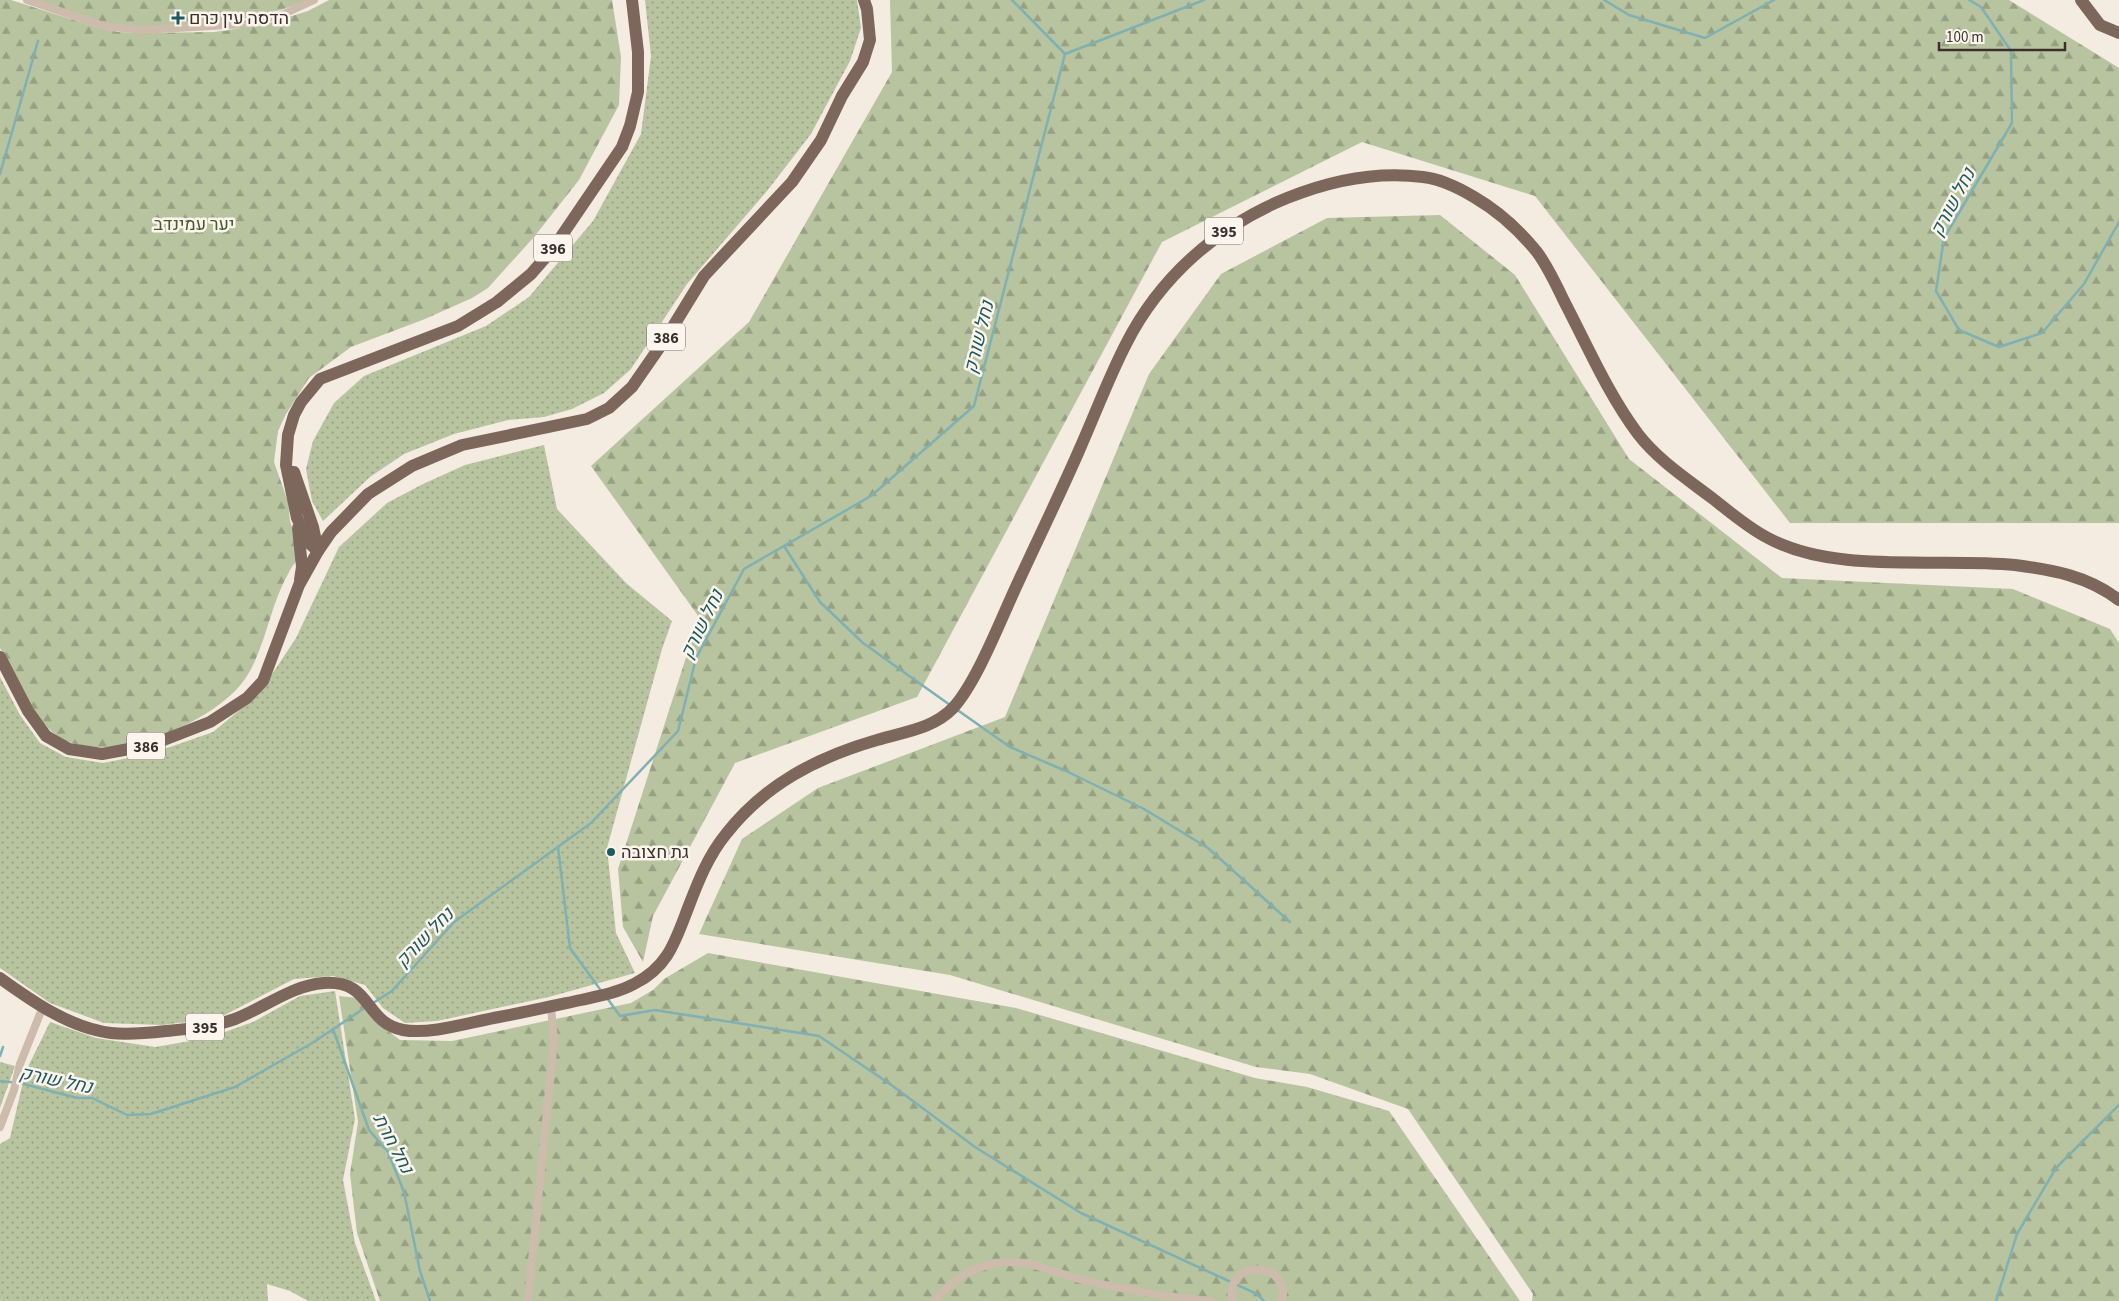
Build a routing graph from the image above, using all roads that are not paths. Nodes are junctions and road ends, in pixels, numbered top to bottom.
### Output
1 (28, 0) edge
2 (314, 0) edge
3 (632, 0) edge
4 (864, 0) edge
5 (2081, 0) edge
6 (2119, 33) edge
7 (320, 379) junction
8 (297, 518) junction
9 (318, 551) junction
10 (299, 585) junction
11 (2119, 600) edge
12 (0, 657) edge
13 (0, 978) edge
14 (551, 1007) junction
15 (42, 1009) junction
16 (0, 1127) edge
17 (528, 1301) edge
18 (934, 1301) edge
19 (1211, 1301) edge
20 (1232, 1301) edge
21 (1282, 1301) edge

1 - 2 street
3 - 7 main road, 396
4 - 9 main road, 386
5 - 6 main road
7 - 8 main road, 396
7 - 9 main road
8 - 9 main road, 396
8 - 10 main road
9 - 10 main road, 386
10 - 12 main road, 386
11 - 14 main road, 395
13 - 15 main road, 395
14 - 15 main road, 395
14 - 17 street
15 - 16 street
18 - 19 street
20 - 21 street

